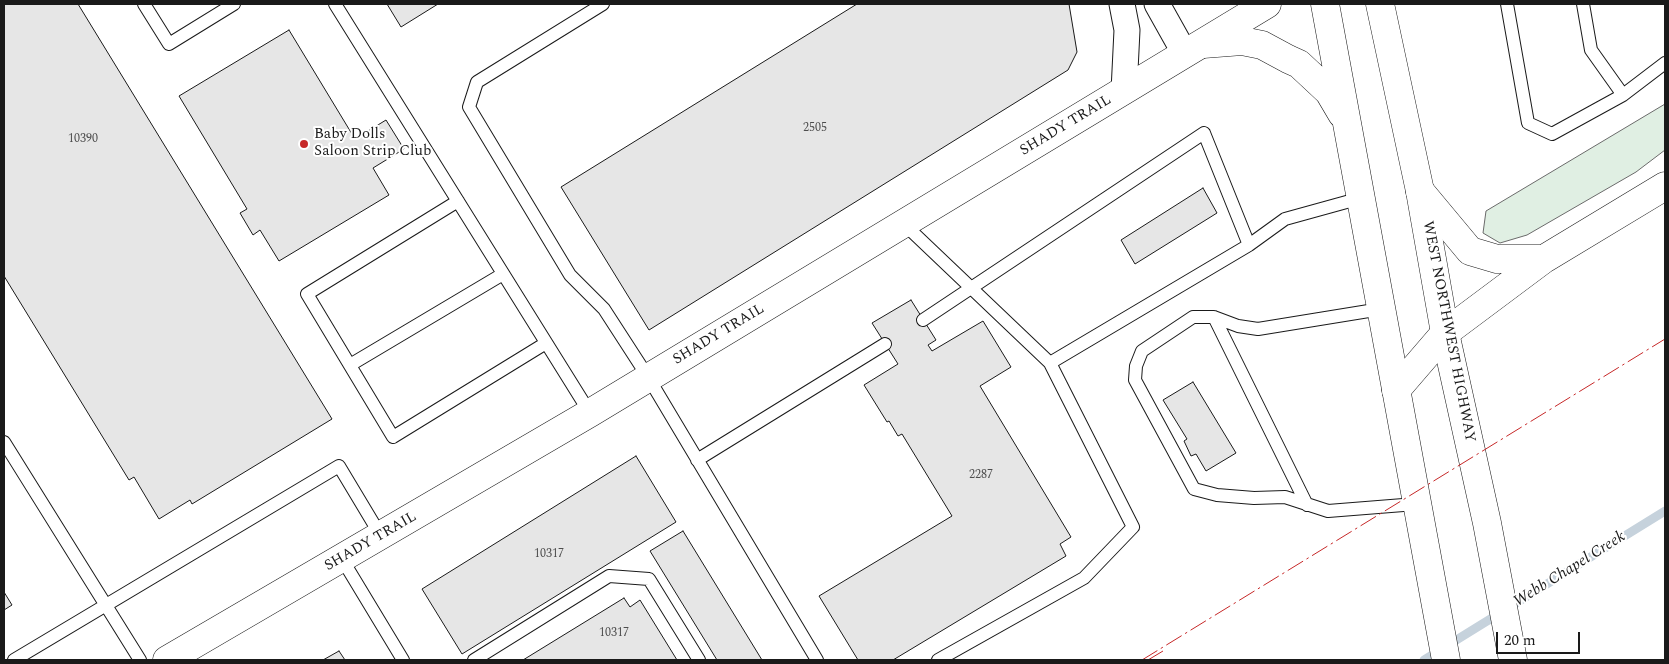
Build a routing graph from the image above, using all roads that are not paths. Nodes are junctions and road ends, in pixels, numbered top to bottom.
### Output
1 (144, 4) edge
2 (234, 4) edge
3 (335, 4) edge
4 (603, 4) edge
5 (1122, 4) edge
6 (1157, 4) edge
7 (1267, 4) edge
8 (1325, 4) edge
9 (1380, 4) edge
10 (1507, 4) edge
11 (1583, 4) edge
12 (1194, 49) junction
13 (1665, 63) edge
14 (1124, 92) junction
15 (1623, 95) junction
16 (1346, 121) junction
17 (1665, 186) edge
18 (1420, 191) junction
19 (1361, 198) junction
20 (458, 201) junction
21 (904, 224) junction
22 (1249, 245) junction
23 (1544, 258) junction
24 (503, 274) junction
25 (970, 289) junction
26 (1381, 310) junction
27 (1214, 317) junction
28 (923, 320) dead end
29 (1446, 333) junction
30 (546, 343) junction
31 (885, 344) dead end
32 (1050, 363) junction
33 (350, 365) junction
34 (648, 377) junction
35 (1396, 390) junction
36 (590, 413) junction
37 (4, 442) edge
38 (697, 460) junction
39 (1307, 504) junction
40 (1416, 504) junction
41 (381, 536) junction
42 (342, 559) junction
43 (105, 606) junction
44 (14, 660) edge
45 (140, 660) edge
46 (169, 660) edge
47 (403, 660) edge
48 (474, 660) edge
49 (699, 660) edge
50 (817, 660) edge
51 (938, 660) edge
52 (1446, 660) edge
53 (1513, 660) edge

1 - 2 lane
3 - 20 lane
4 - 34 lane
5 - 14 street
6 - 12 street
7 - 12 main road, SHADY TRAIL
8 - 16 main road
9 - 18 main road, WEST NORTHWEST HIGHWAY
10 - 15 lane
11 - 15 lane
12 - 14 main road, SHADY TRAIL
12 - 16 main road
13 - 15 lane
14 - 21 main road, SHADY TRAIL
16 - 19 main road
17 - 23 main road
18 - 23 main road
18 - 29 main road, WEST NORTHWEST HIGHWAY
19 - 22 lane
19 - 26 main road
20 - 24 lane
20 - 33 lane
21 - 25 lane
21 - 34 main road, SHADY TRAIL
22 - 25 lane
22 - 32 lane
23 - 29 main road
24 - 30 lane
24 - 33 lane
25 - 28 lane
25 - 32 lane
26 - 27 lane
26 - 35 main road
27 - 39 lane
27 - 39 lane
29 - 35 main road
29 - 53 main road, WEST NORTHWEST HIGHWAY
30 - 33 lane
30 - 36 lane
31 - 38 lane
32 - 51 lane
34 - 36 main road, SHADY TRAIL
34 - 38 lane
35 - 40 main road
36 - 41 main road, SHADY TRAIL
37 - 43 lane
38 - 50 lane
39 - 40 lane
40 - 52 main road
41 - 42 main road, SHADY TRAIL
41 - 43 lane
42 - 46 main road, SHADY TRAIL
42 - 47 lane
43 - 44 lane
43 - 45 lane
48 - 49 lane

